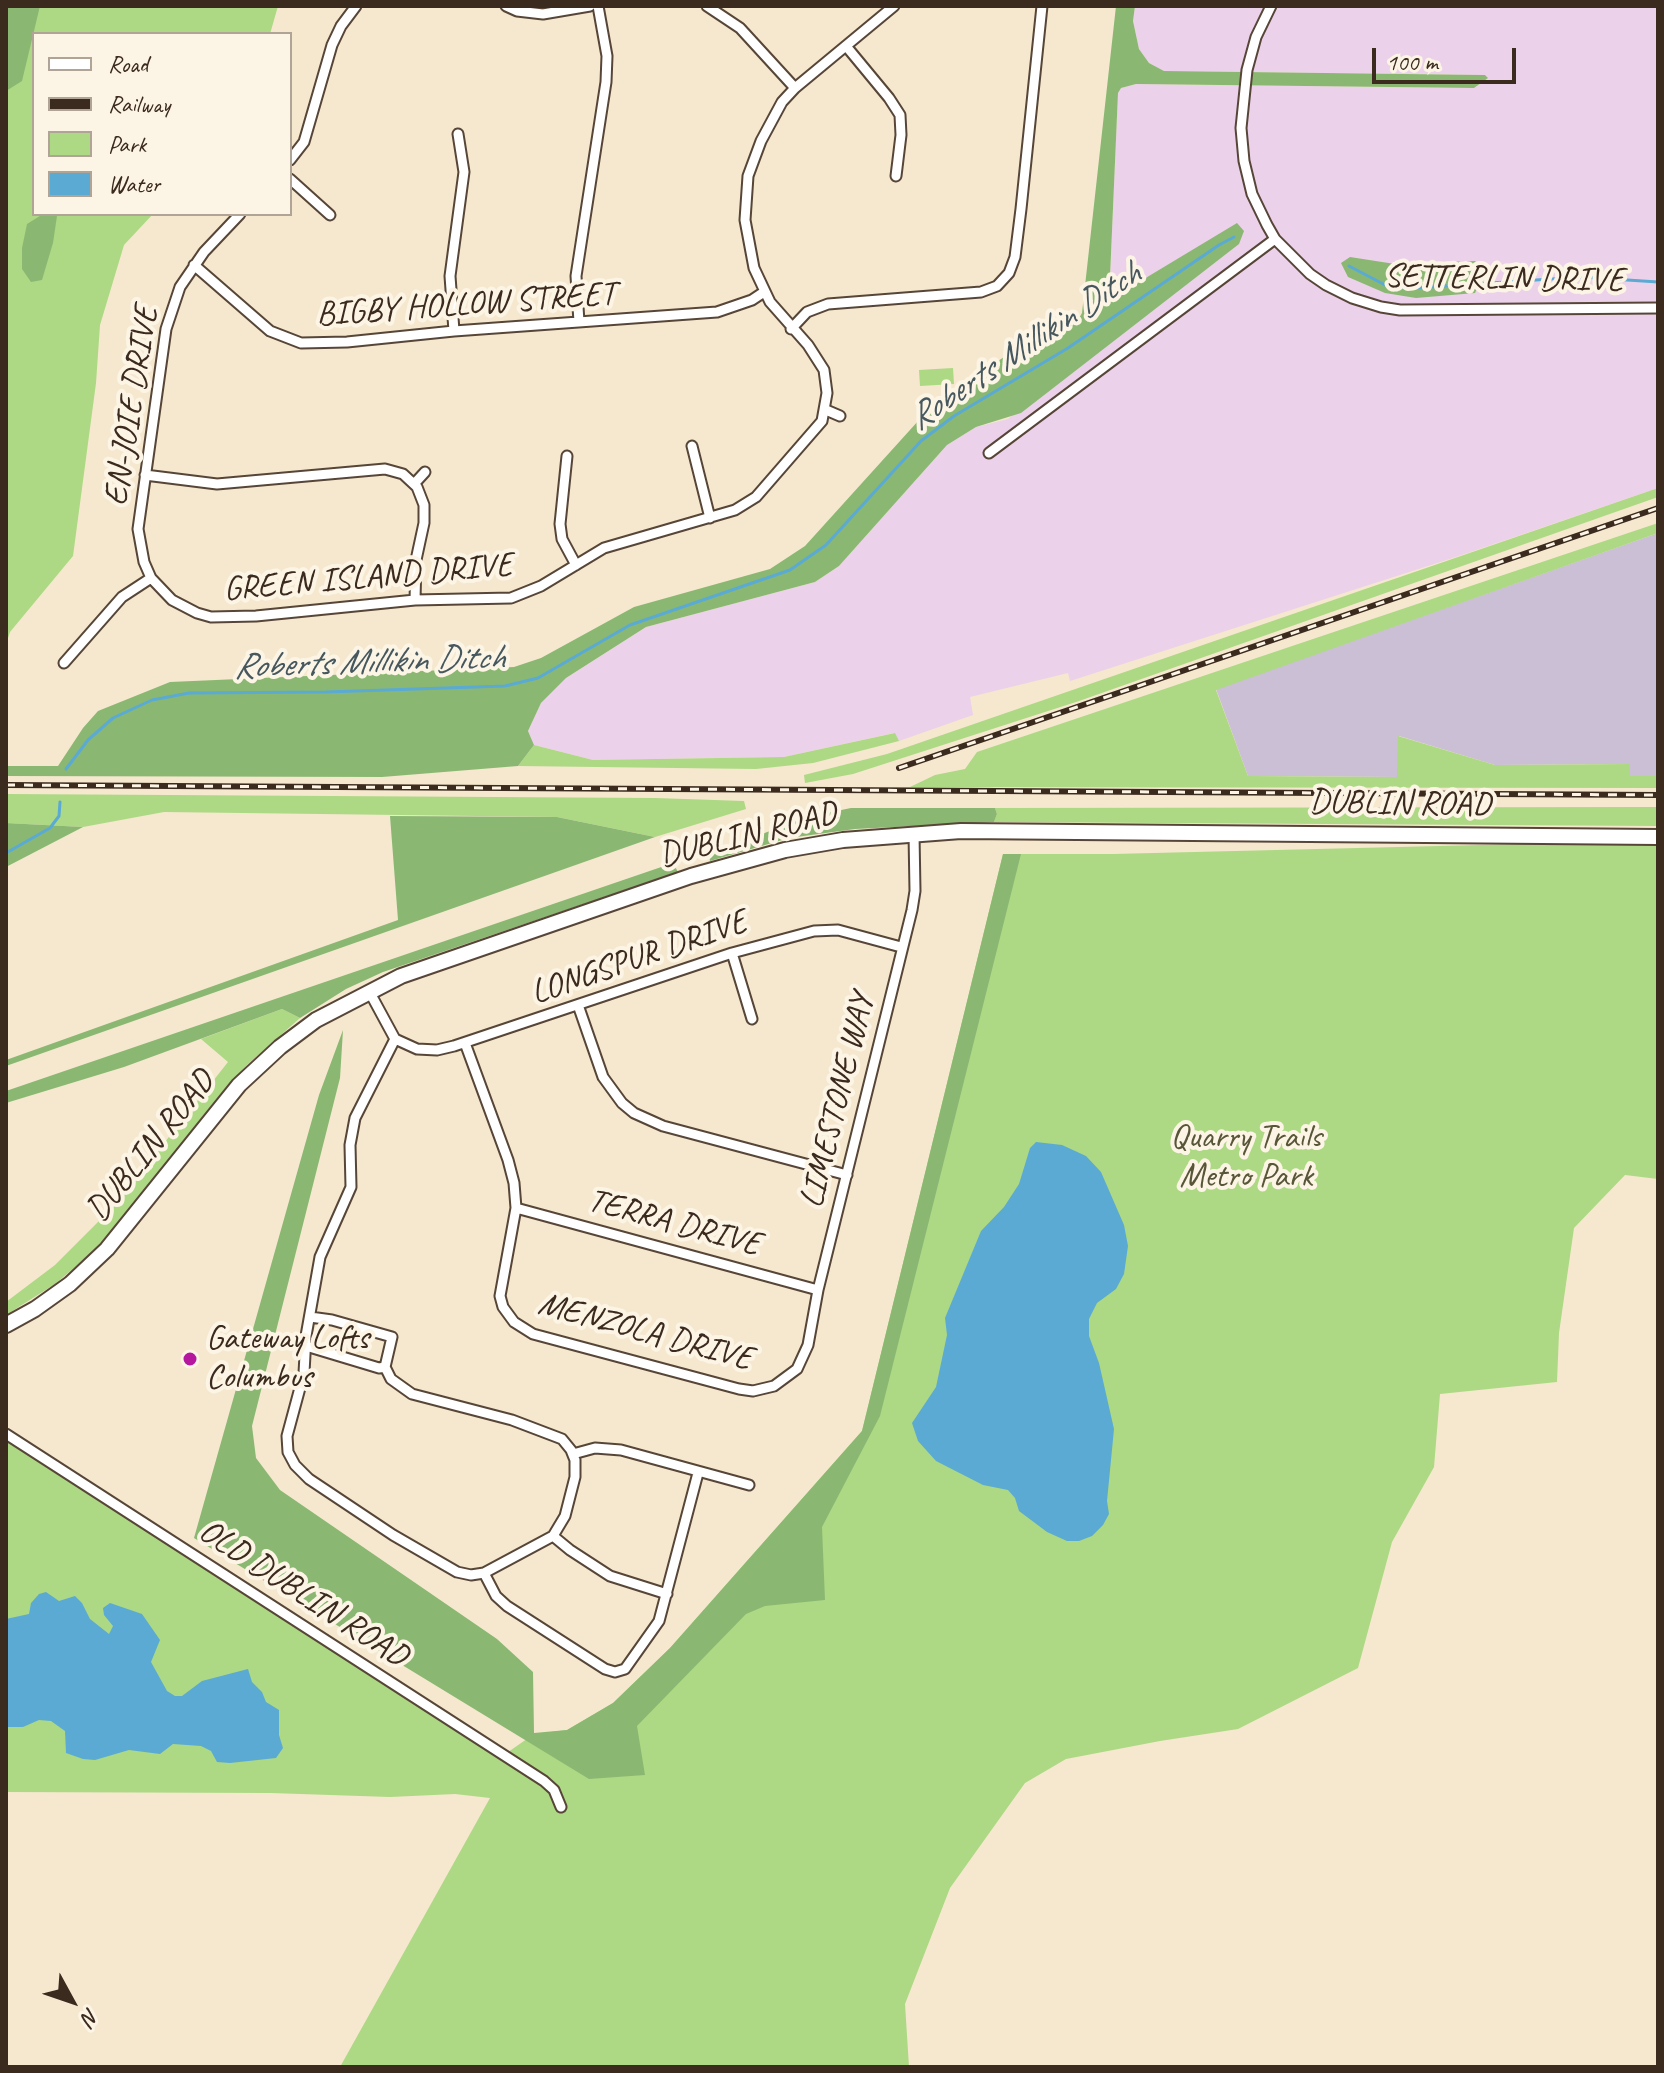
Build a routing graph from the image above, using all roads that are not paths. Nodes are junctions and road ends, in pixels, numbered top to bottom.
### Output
1 (356, 6) edge
2 (506, 6) edge
3 (590, 6) edge
4 (598, 6) edge
5 (707, 6) edge
6 (894, 6) edge
7 (1042, 6) edge
8 (1271, 6) edge
9 (846, 46) junction
10 (795, 88) junction
11 (458, 134) dead end
12 (292, 157) edge
13 (896, 176) dead end
14 (292, 181) edge
15 (330, 215) dead end
16 (238, 216) edge
17 (1275, 239) junction
18 (194, 265) junction
19 (764, 292) junction
20 (1658, 308) edge
21 (579, 322) junction
22 (791, 329) junction
23 (454, 331) junction
24 (826, 410) junction
25 (840, 416) dead end
26 (692, 446) dead end
27 (989, 453) dead end
28 (567, 456) dead end
29 (425, 472) dead end
30 (145, 475) junction
31 (414, 484) junction
32 (710, 518) junction
33 (576, 565) junction
34 (151, 578) junction
35 (415, 600) junction
36 (64, 663) dead end
37 (914, 834) junction
38 (1658, 837) edge
39 (901, 947) junction
40 (732, 953) junction
41 (369, 991) junction
42 (578, 1005) junction
43 (752, 1019) dead end
44 (395, 1039) junction
45 (465, 1043) junction
46 (847, 1175) junction
47 (516, 1208) junction
48 (818, 1290) junction
49 (310, 1317) junction
50 (6, 1325) edge
51 (306, 1346) junction
52 (385, 1367) junction
53 (791, 1376) joint
54 (6, 1434) edge
55 (573, 1454) junction
56 (698, 1473) junction
57 (749, 1485) dead end
58 (553, 1536) junction
59 (484, 1573) junction
60 (667, 1594) junction
61 (561, 1807) dead end

1 - 12 street
2 - 3 street
4 - 21 street
5 - 10 street
6 - 9 street
7 - 22 street
8 - 17 street, SETTERLIN DRIVE
9 - 10 street
9 - 13 street
10 - 19 street
11 - 23 street
14 - 15 street
16 - 18 street, EN-JOIE DRIVE
17 - 20 street, SETTERLIN DRIVE
17 - 27 street
18 - 23 street, BIGBY HOLLOW STREET
18 - 30 street, EN-JOIE DRIVE
19 - 21 street, BIGBY HOLLOW STREET
19 - 22 street
21 - 23 street, BIGBY HOLLOW STREET
22 - 24 street
24 - 25 street
24 - 32 street, GREEN ISLAND DRIVE
26 - 32 street
28 - 33 street
29 - 31 street
30 - 31 street
30 - 34 street, EN-JOIE DRIVE
31 - 35 street
32 - 33 street, GREEN ISLAND DRIVE
33 - 35 street, GREEN ISLAND DRIVE
34 - 35 street, GREEN ISLAND DRIVE
34 - 36 street
37 - 38 main road, DUBLIN ROAD
37 - 39 street, LIMESTONE WAY
37 - 41 main road, DUBLIN ROAD
39 - 40 street, LONGSPUR DRIVE
39 - 46 street, LIMESTONE WAY
40 - 42 street, LONGSPUR DRIVE
40 - 43 street
41 - 44 street
41 - 50 main road, DUBLIN ROAD
42 - 45 street, LONGSPUR DRIVE
42 - 46 street
44 - 45 street, LONGSPUR DRIVE
44 - 49 street
45 - 47 street
46 - 48 street, LIMESTONE WAY
47 - 48 street, TERRA DRIVE
47 - 53 street, MENZOLA DRIVE
48 - 53 street, LIMESTONE WAY
49 - 51 street
49 - 52 street
51 - 52 street
51 - 59 street
52 - 55 street
54 - 61 street, OLD DUBLIN ROAD
55 - 56 street
55 - 58 street
56 - 57 street
56 - 60 street
58 - 59 street
58 - 60 street
59 - 60 street

